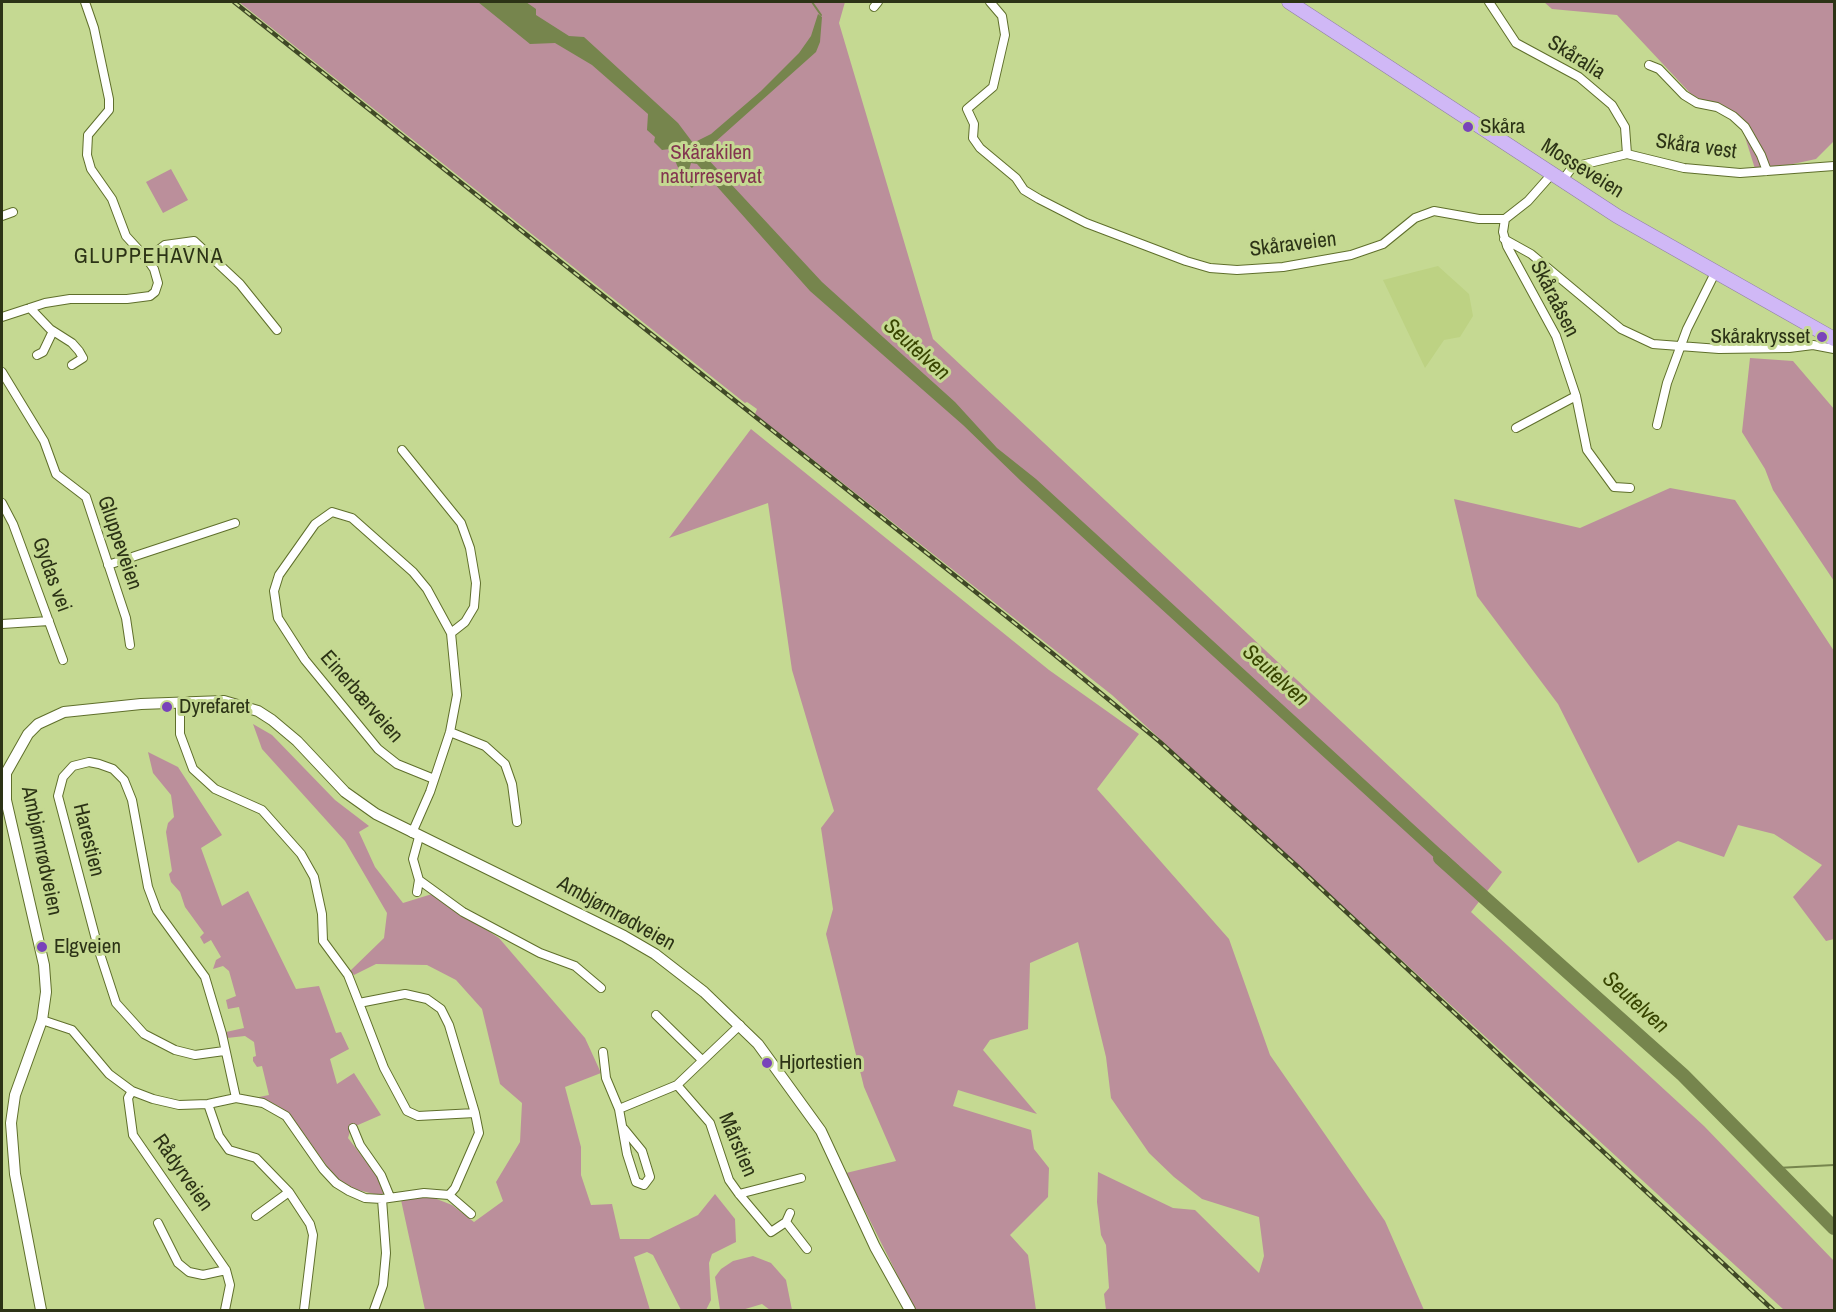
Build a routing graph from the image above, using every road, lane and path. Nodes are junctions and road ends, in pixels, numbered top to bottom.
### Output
1 (85, 2) edge
2 (990, 2) edge
3 (1289, 2) edge
4 (1488, 2) edge
5 (1650, 65) dead end
6 (1627, 154) junction
7 (1834, 166) edge
8 (1767, 171) junction
9 (1556, 178) junction
10 (13, 212) dead end
11 (2, 216) edge
12 (1505, 219) junction
13 (1504, 239) junction
14 (147, 259) junction
15 (1715, 273) junction
16 (30, 308) junction
17 (2, 317) edge
18 (1800, 317) junction
19 (277, 330) dead end
20 (1834, 330) edge
21 (53, 331) junction
22 (1834, 339) edge
23 (1680, 348) junction
24 (1834, 349) edge
25 (36, 356) dead end
26 (72, 365) dead end
27 (2, 372) edge
28 (1576, 396) junction
29 (1657, 425) dead end
30 (1516, 428) dead end
31 (402, 450) dead end
32 (1630, 488) dead end
33 (2, 503) edge
34 (235, 523) dead end
35 (108, 565) junction
36 (49, 621) junction
37 (2, 624) edge
38 (451, 633) junction
39 (130, 645) dead end
40 (63, 660) dead end
41 (180, 702) junction
42 (450, 732) junction
43 (4, 772) edge
44 (434, 779) junction
45 (517, 822) dead end
46 (416, 835) junction
47 (419, 880) junction
48 (417, 892) dead end
49 (601, 988) dead end
50 (359, 1003) junction
51 (656, 1015) dead end
52 (42, 1020) junction
53 (740, 1025) junction
54 (224, 1051) junction
55 (603, 1052) dead end
56 (702, 1060) junction
57 (677, 1085) junction
58 (132, 1091) junction
59 (236, 1098) junction
60 (208, 1104) junction
61 (620, 1109) junction
62 (476, 1113) junction
63 (353, 1128) dead end
64 (624, 1129) junction
65 (801, 1178) dead end
66 (289, 1192) junction
67 (739, 1194) junction
68 (449, 1195) junction
69 (386, 1198) junction
70 (790, 1213) dead end
71 (471, 1214) dead end
72 (256, 1216) dead end
73 (786, 1222) junction
74 (158, 1223) dead end
75 (807, 1249) dead end
76 (226, 1270) junction
77 (41, 1311) edge
78 (225, 1311) edge
79 (304, 1311) edge
80 (374, 1311) edge
81 (910, 1311) edge

1 - 14 street
2 - 12 street, Skåraveien
3 - 9 highway, Mosseveien
4 - 6 street, Skåralia
5 - 8 street
6 - 8 street, Skåra vest
6 - 9 street, Skåra vest
7 - 8 street, Skåra vest
9 - 12 street
9 - 15 highway, Mosseveien
10 - 11 street
12 - 13 street
13 - 23 street
13 - 28 street, Skåraåsen
14 - 16 street
14 - 19 street
15 - 18 highway, Mosseveien
15 - 23 street
16 - 17 street
16 - 21 street
18 - 20 highway, Mosseveien
18 - 22 highway, Mosseveien
21 - 25 street
21 - 26 street
23 - 24 street
23 - 29 street
27 - 35 street, Gluppeveien
28 - 30 street
28 - 32 street, Skåraåsen
31 - 38 street
33 - 36 street, Gydas vei
34 - 35 street
35 - 39 street, Gluppeveien
36 - 37 street
36 - 40 street, Gydas vei
38 - 42 street
38 - 44 street, Einerbærveien
41 - 43 street, Ambjørnrødveien
41 - 46 street, Ambjørnrødveien
41 - 50 street
42 - 44 street
42 - 45 street
43 - 52 street, Ambjørnrødveien
44 - 46 street
46 - 47 street
46 - 53 street, Ambjørnrødveien
47 - 48 street
47 - 49 street
50 - 62 street
50 - 62 street
51 - 56 street
52 - 58 street
52 - 77 street, Ambjørnrødveien
53 - 56 street
53 - 81 street, Ambjørnrødveien
54 - 54 street, Harestien
54 - 59 street, Harestien
55 - 61 street
56 - 57 street
57 - 61 street
57 - 67 street, Mårstien
58 - 60 street
58 - 76 street, Rådyrveien
59 - 60 street
59 - 69 street
60 - 66 street
61 - 64 street
62 - 68 street
63 - 69 street
64 - 64 street
65 - 67 street, Mårstien
66 - 72 street
66 - 79 street
67 - 73 street, Mårstien
68 - 69 street
68 - 71 street
69 - 80 street
70 - 73 street
73 - 75 street
74 - 76 street
76 - 78 street

